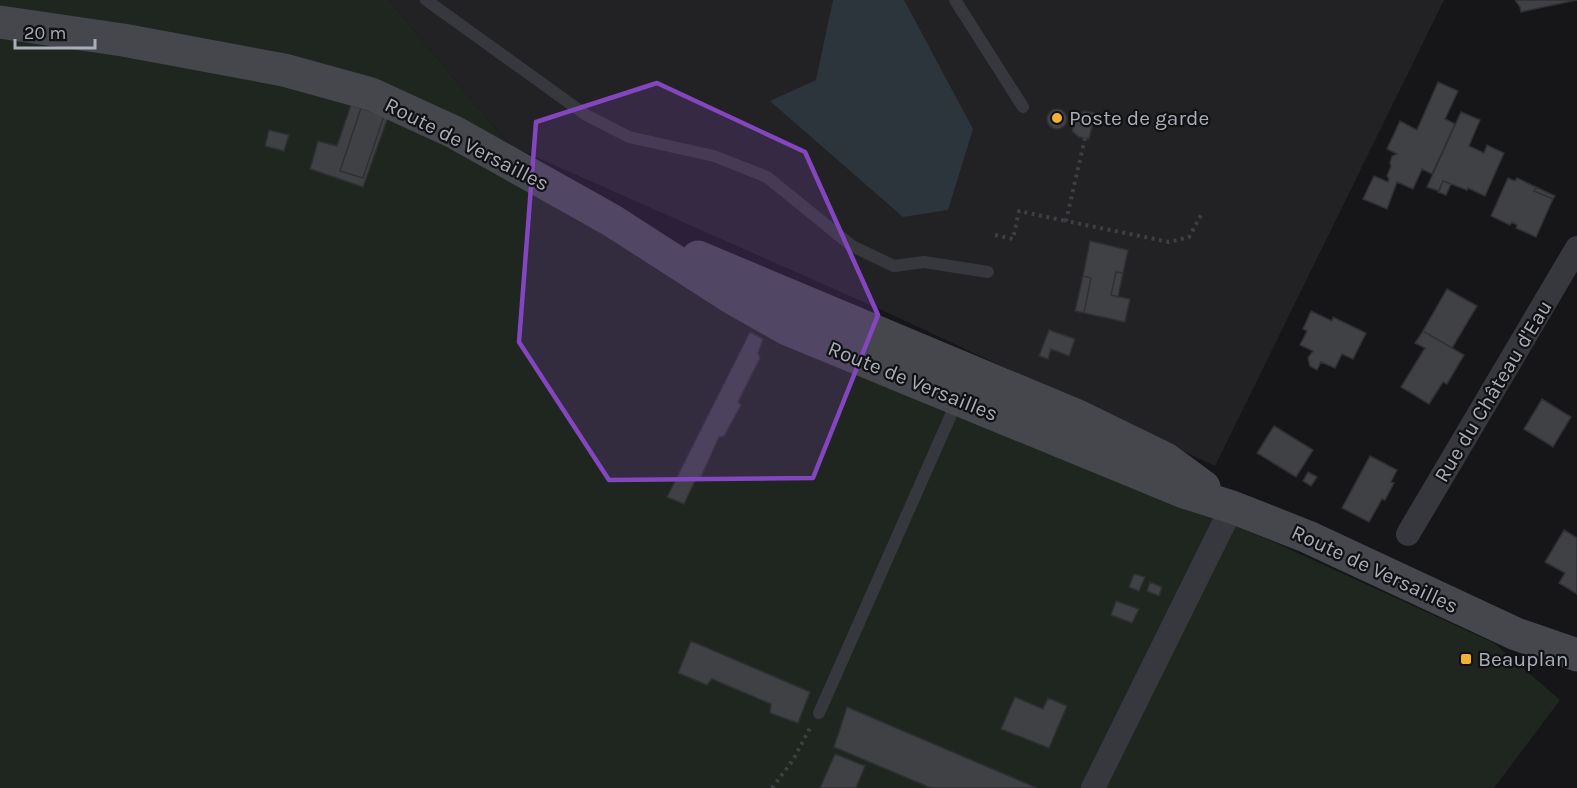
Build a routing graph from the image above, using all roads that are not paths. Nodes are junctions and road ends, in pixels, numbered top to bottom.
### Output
1 (426, 0) edge
2 (955, 0) edge
3 (0, 22) edge
4 (1023, 107) dead end
5 (1577, 248) edge
6 (988, 272) dead end
7 (963, 386) junction
8 (1232, 507) junction
9 (1408, 534) dead end
10 (1516, 634) junction
11 (1577, 654) edge
12 (1577, 677) edge
13 (819, 713) road end
14 (1093, 788) edge

1 - 6 lane
2 - 4 lane
3 - 7 main road, Route de Versailles
5 - 9 street, Rue du Château d'Eau
7 - 8 main road, Route de Versailles
7 - 13 lane
8 - 10 main road, Route de Versailles
8 - 14 street
10 - 11 main road, Route de Versailles
10 - 12 main road, Route de Versailles

